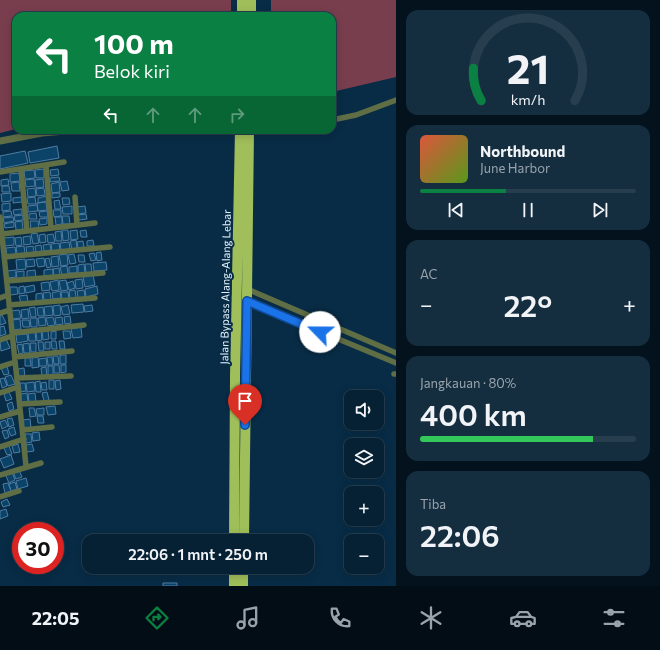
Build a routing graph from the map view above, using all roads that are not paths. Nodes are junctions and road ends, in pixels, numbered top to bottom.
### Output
1 (242, 0) edge
2 (251, 0) edge
3 (242, 12) edge
4 (251, 12) edge
5 (396, 100) edge
6 (336, 119) edge
7 (37, 134) edge
8 (240, 134) edge
9 (249, 134) edge
10 (0, 141) edge
11 (64, 162) dead end
12 (46, 165) junction
13 (21, 169) junction
14 (0, 172) edge
15 (75, 196) dead end
16 (0, 217) edge
17 (95, 223) dead end
18 (0, 224) edge
19 (77, 226) junction
20 (51, 228) junction
21 (27, 231) junction
22 (2, 234) junction
23 (110, 247) dead end
24 (4, 257) junction
25 (3, 270) edge
26 (104, 273) dead end
27 (7, 281) junction
28 (247, 289) junction
29 (8, 295) junction
30 (0, 298) edge
31 (95, 298) dead end
32 (247, 301) junction
33 (9, 307) junction
34 (0, 313) edge
35 (84, 325) dead end
36 (12, 334) junction
37 (0, 340) edge
38 (72, 351) dead end
39 (396, 353) edge
40 (15, 360) junction
41 (396, 363) edge
42 (0, 367) edge
43 (71, 376) dead end
44 (17, 378) junction
45 (18, 387) junction
46 (0, 393) edge
47 (60, 402) dead end
48 (20, 407) junction
49 (0, 417) edge
50 (52, 427) dead end
51 (23, 430) junction
52 (24, 439) junction
53 (0, 447) edge
54 (41, 463) dead end
55 (26, 466) junction
56 (0, 475) edge
57 (19, 491) dead end
58 (0, 497) edge
59 (234, 534) edge
60 (244, 534) edge
61 (234, 574) edge
62 (243, 574) edge
63 (234, 586) edge
64 (243, 586) edge

1 - 3 highway
2 - 4 highway
5 - 6 street
7 - 10 street
8 - 59 highway, Jalan Bypass Alang-Alang Lebar
9 - 28 highway, Jalan Bypass Alang-Alang Lebar
11 - 12 street
12 - 13 street
12 - 20 street
13 - 14 street
13 - 21 street
15 - 19 street
16 - 18 street
17 - 19 street
18 - 22 street
19 - 20 street
20 - 21 street
21 - 22 street
22 - 24 street
23 - 24 street
24 - 25 street
25 - 27 street
26 - 27 street
27 - 29 street
28 - 32 highway, Jalan Bypass Alang-Alang Lebar
28 - 39 street
29 - 30 street
29 - 33 street
31 - 33 street
32 - 41 street
32 - 60 highway, Jalan Bypass Alang-Alang Lebar
33 - 34 street
33 - 36 street
35 - 36 street
36 - 37 street
36 - 40 street
38 - 40 street
40 - 42 street
40 - 44 street
43 - 44 street
44 - 45 street
45 - 46 street
45 - 48 street
47 - 48 street
48 - 49 street
48 - 51 street
50 - 51 street
51 - 52 street
52 - 53 street
52 - 55 street
54 - 55 street
55 - 56 street
57 - 58 street
61 - 63 highway
62 - 64 highway

